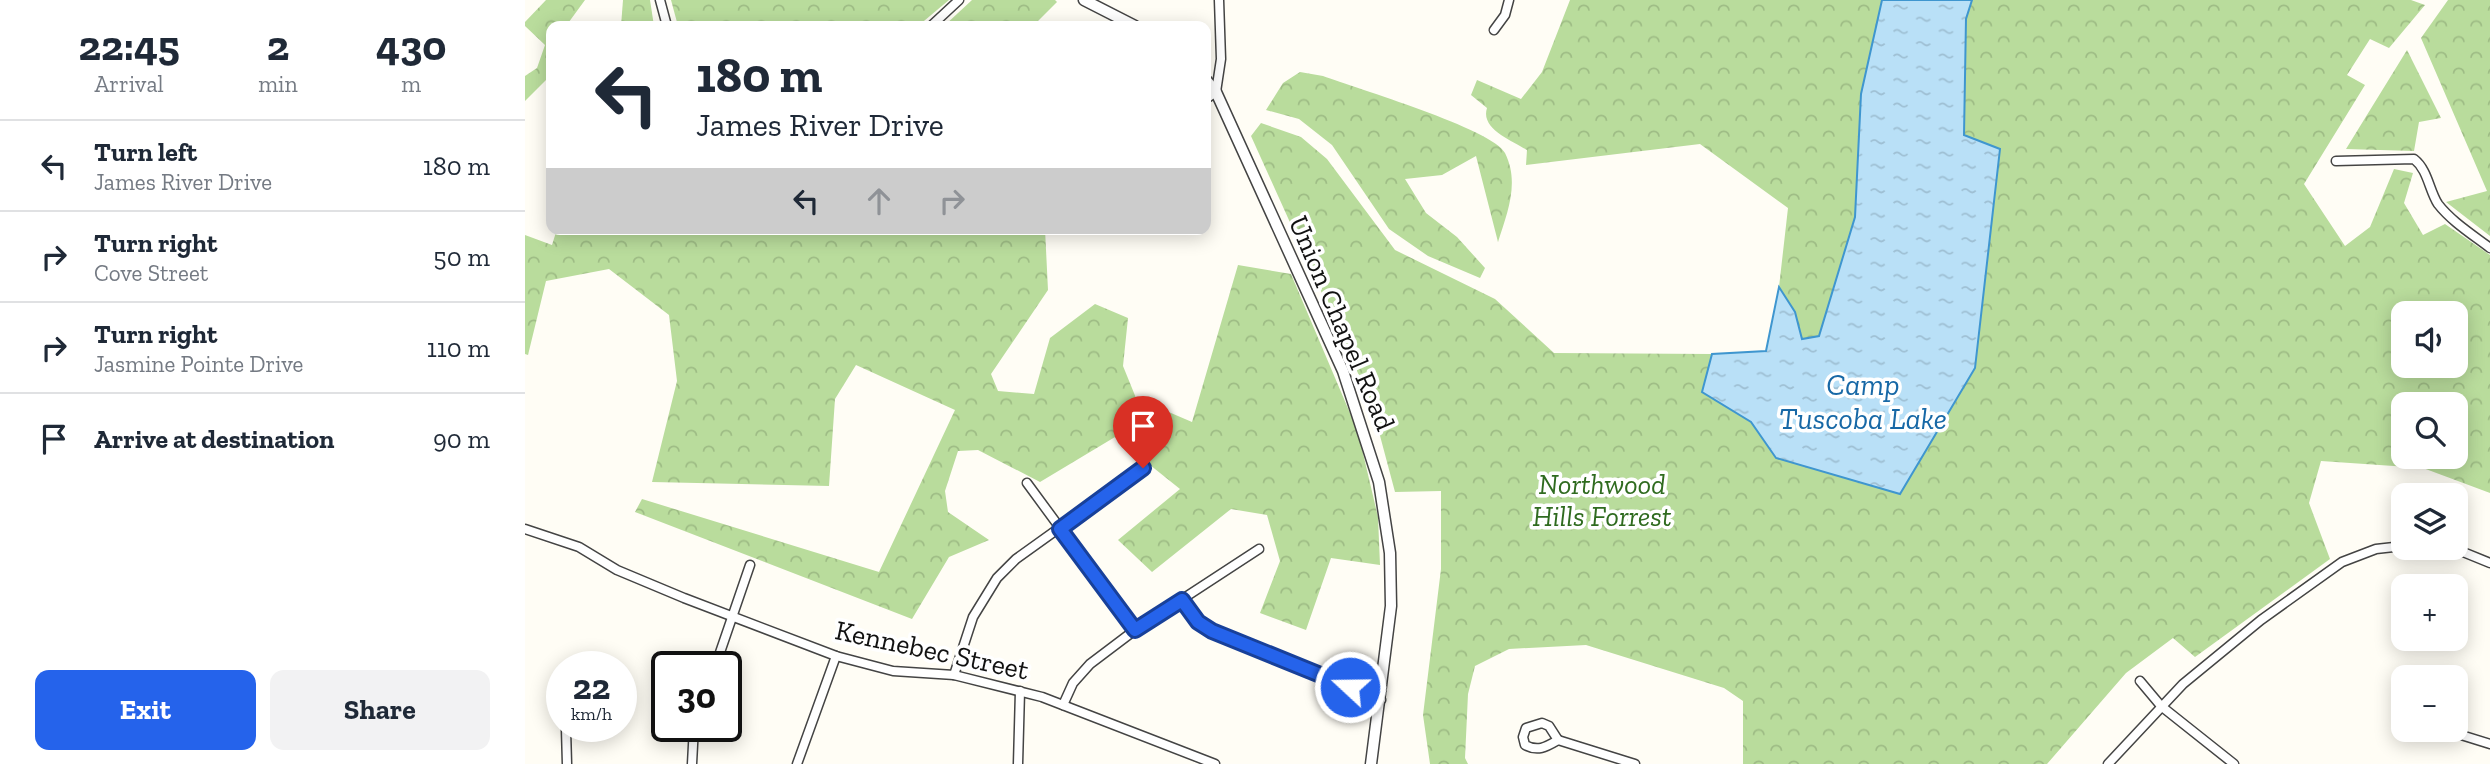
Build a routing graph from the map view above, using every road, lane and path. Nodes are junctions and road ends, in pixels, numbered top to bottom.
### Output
1 (660, 0) edge
2 (959, 0) edge
3 (1084, 0) edge
4 (1219, 0) edge
5 (1509, 0) edge
6 (666, 21) edge
7 (936, 21) edge
8 (1125, 21) edge
9 (1494, 30) dead end
10 (1211, 86) edge
11 (1216, 92) junction
12 (1211, 96) edge
13 (2336, 161) dead end
14 (2490, 248) edge
15 (1143, 468) dead end
16 (1027, 483) dead end
17 (525, 529) edge
18 (1060, 529) junction
19 (2391, 548) edge
20 (1259, 549) dead end
21 (2468, 554) edge
22 (2490, 564) edge
23 (750, 565) dead end
24 (1182, 600) junction
25 (733, 617) junction
26 (1135, 630) junction
27 (721, 651) edge
28 (836, 656) junction
29 (954, 675) junction
30 (2140, 681) dead end
31 (1020, 691) junction
32 (1381, 699) junction
33 (1063, 705) junction
34 (2161, 706) junction
35 (2468, 737) edge
36 (1558, 740) dead end
37 (566, 742) edge
38 (693, 742) edge
39 (2490, 744) edge
40 (567, 764) edge
41 (692, 764) edge
42 (797, 764) edge
43 (1018, 764) edge
44 (1215, 764) edge
45 (1371, 764) edge
46 (1635, 764) edge
47 (2108, 764) edge
48 (2234, 764) edge

1 - 6 street
2 - 7 street
3 - 8 street
4 - 11 street
5 - 9 street
10 - 11 street, Union Chapel Road
11 - 12 street
11 - 32 street, Union Chapel Road
13 - 14 street
15 - 18 street
16 - 18 street
17 - 25 street, Kennebec Street
18 - 26 street
18 - 29 street
19 - 34 street
20 - 24 street
21 - 22 street
23 - 25 street
24 - 26 street
24 - 32 street
25 - 27 street
25 - 28 street, Kennebec Street
26 - 33 street
28 - 29 street, Kennebec Street
28 - 42 street
29 - 31 street, Kennebec Street
30 - 34 street
31 - 33 street, Kennebec Street
31 - 43 street
32 - 45 street, Union Chapel Road
33 - 44 street, Kennebec Street
34 - 47 street
34 - 48 street
35 - 39 street
36 - 46 street
37 - 40 street
38 - 41 street

